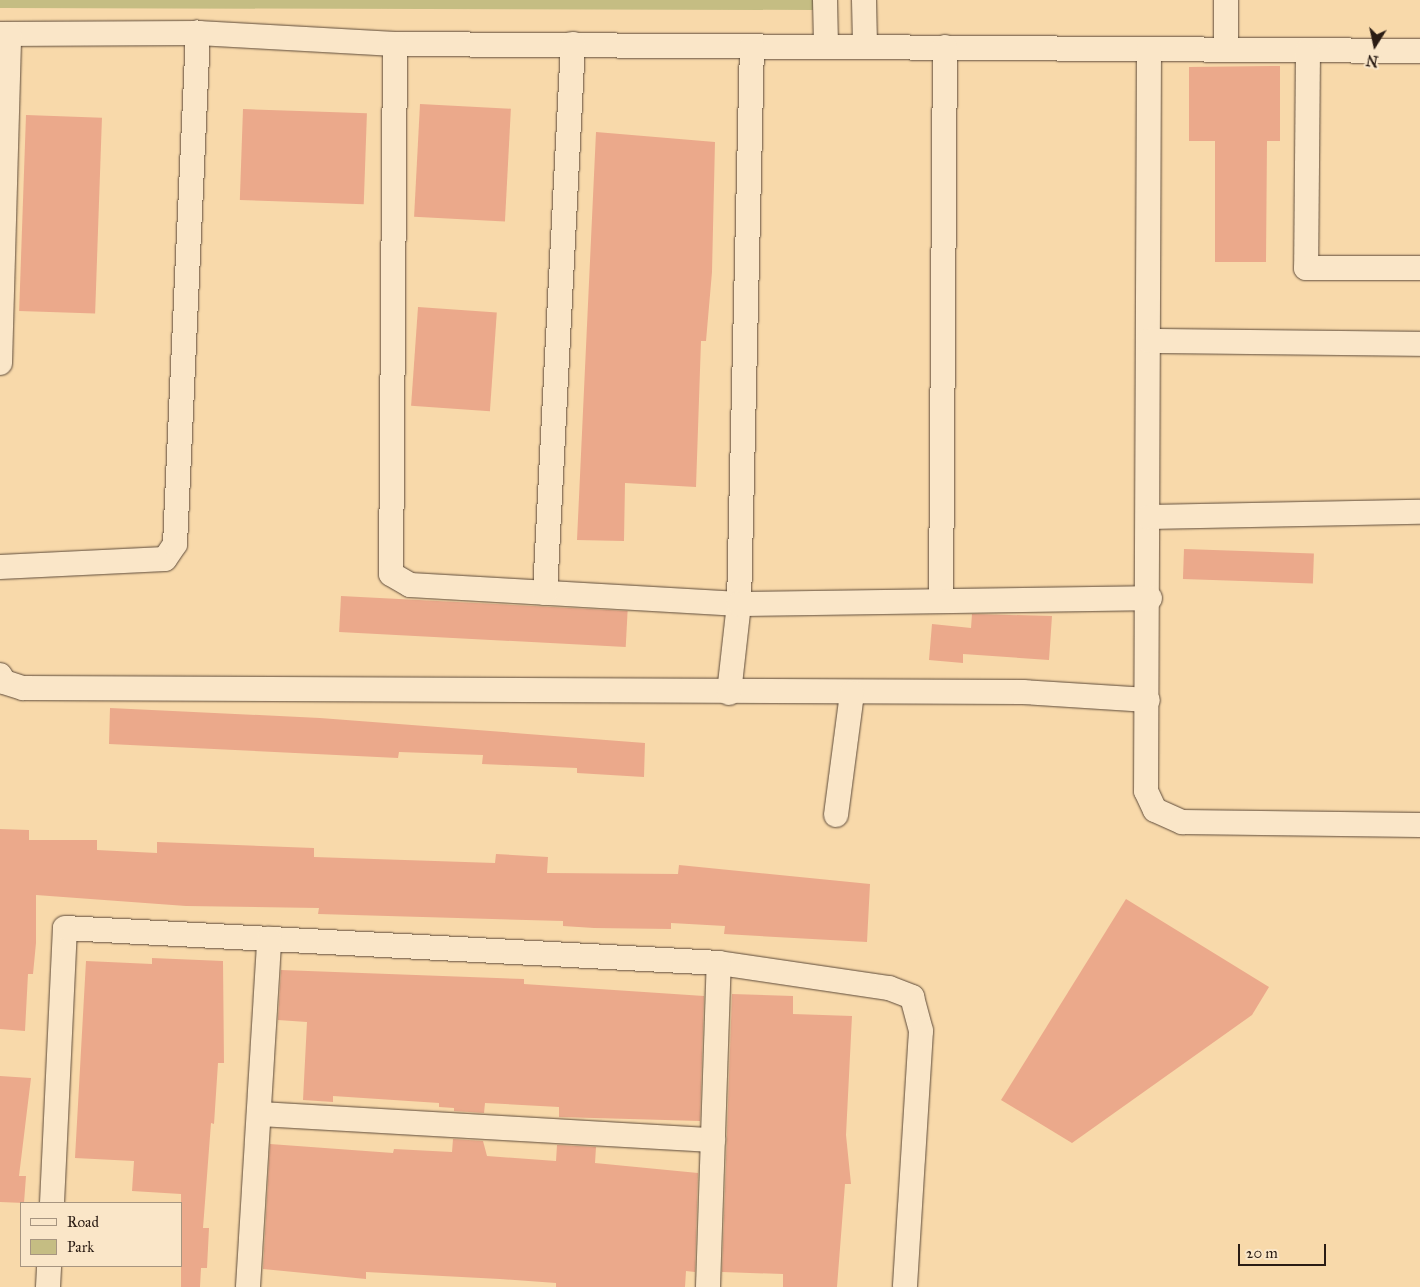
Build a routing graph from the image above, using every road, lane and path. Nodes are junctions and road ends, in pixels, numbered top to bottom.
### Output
1 (825, 0) edge
2 (864, 0) edge
3 (1226, 0) edge
4 (198, 33) junction
5 (5, 34) edge
6 (395, 44) junction
7 (573, 44) junction
8 (826, 44) junction
9 (865, 45) junction
10 (752, 46) junction
11 (945, 47) junction
12 (1150, 49) junction
13 (1226, 50) junction
14 (1308, 50) junction
15 (1420, 51) edge
16 (1420, 268) edge
17 (1149, 341) junction
18 (1420, 344) edge
19 (0, 363) edge
20 (1420, 512) edge
21 (1148, 517) junction
22 (0, 566) edge
23 (545, 593) junction
24 (1150, 598) junction
25 (941, 600) junction
26 (739, 604) junction
27 (0, 675) edge
28 (729, 693) junction
29 (852, 693) junction
30 (1148, 700) junction
31 (836, 815) dead end
32 (1420, 825) edge
33 (269, 939) junction
34 (719, 963) junction
35 (259, 1114) junction
36 (713, 1140) junction
37 (52, 1202) edge
38 (49, 1267) edge
39 (48, 1287) edge
40 (248, 1287) edge
41 (708, 1287) edge
42 (905, 1287) edge

1 - 8 street
2 - 9 street
3 - 13 street
4 - 5 street
4 - 6 street
4 - 22 street
5 - 19 street
6 - 7 street
6 - 23 street
7 - 10 street
7 - 23 street
8 - 9 street
8 - 10 street
9 - 11 street
10 - 26 street
11 - 12 street
11 - 25 street
12 - 13 street
12 - 17 street
13 - 14 street
14 - 15 street
14 - 16 street
17 - 18 street
17 - 21 street
20 - 21 street
21 - 24 street
23 - 26 street
24 - 25 street
24 - 30 street
25 - 26 street
26 - 28 street
27 - 28 street
28 - 29 street
29 - 30 street
29 - 31 street
30 - 32 street
33 - 34 street
33 - 35 street
33 - 37 street
34 - 36 street
34 - 42 street
35 - 36 street
35 - 40 street
36 - 41 street
38 - 39 street

